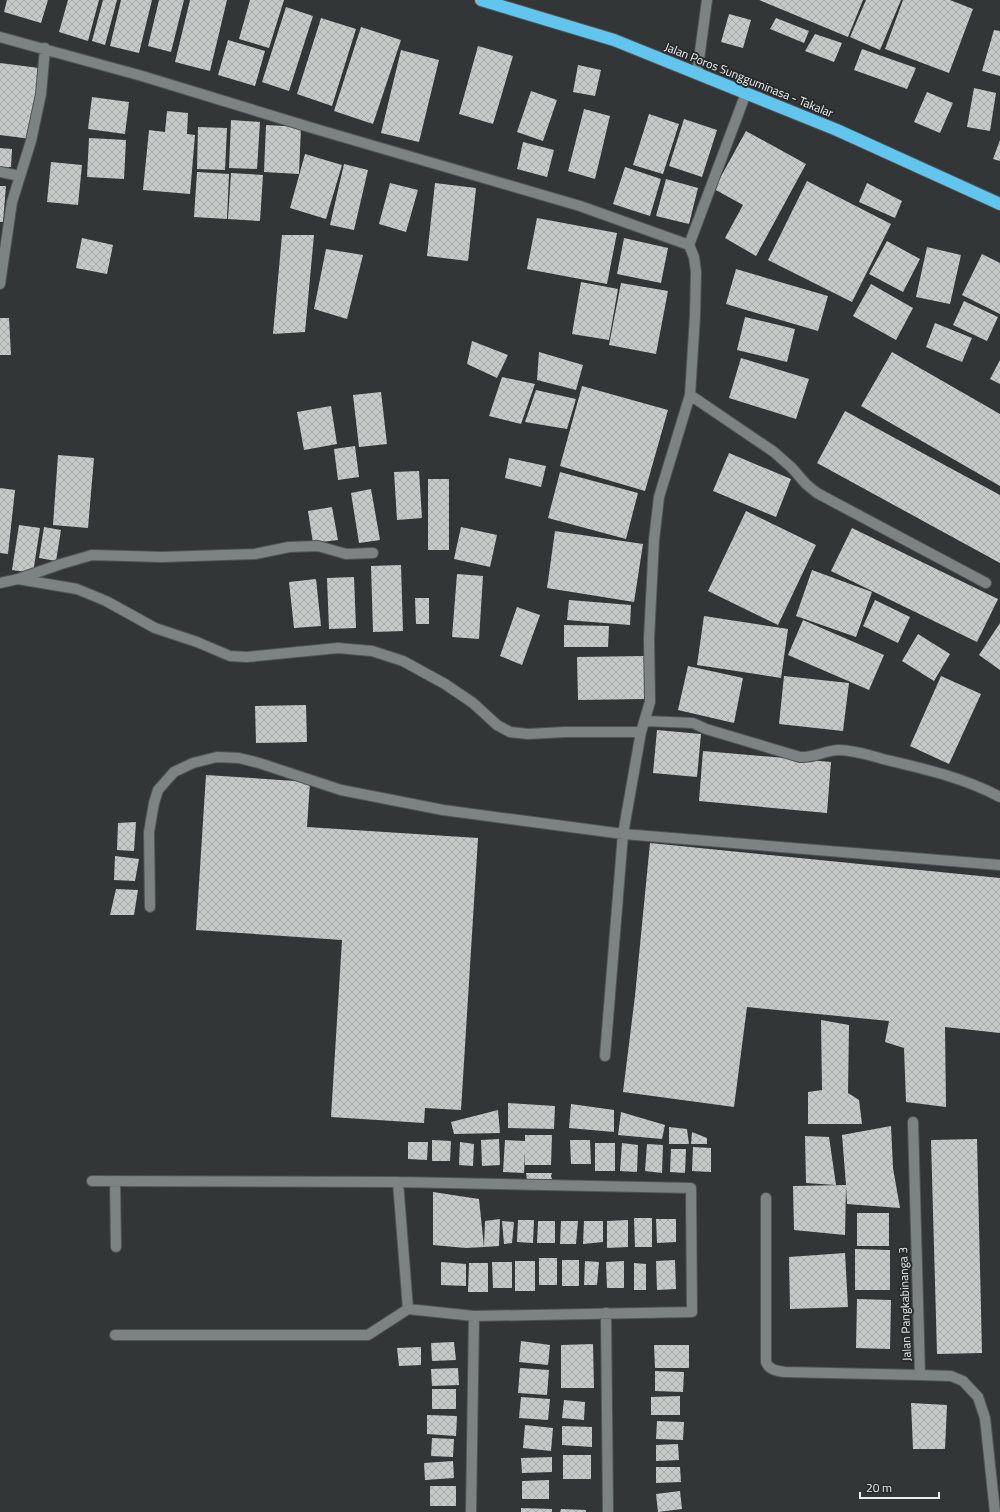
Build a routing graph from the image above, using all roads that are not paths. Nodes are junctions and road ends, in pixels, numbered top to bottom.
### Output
1 (481, 0) edge
2 (707, 0) edge
3 (0, 37) edge
4 (45, 48) junction
5 (698, 74) junction
6 (746, 93) junction
7 (0, 172) edge
8 (20, 176) junction
9 (1000, 204) edge
10 (689, 245) junction
11 (0, 284) edge
12 (690, 395) junction
13 (373, 553) dead end
14 (18, 579) junction
15 (0, 583) edge
16 (986, 583) dead end
17 (646, 721) junction
18 (641, 732) junction
19 (1000, 797) edge
20 (623, 834) junction
21 (1000, 865) edge
22 (150, 907) dead end
23 (605, 1056) dead end
24 (913, 1122) dead end
25 (92, 1181) dead end
26 (115, 1181) junction
27 (398, 1182) junction
28 (766, 1198) dead end
29 (116, 1247) dead end
30 (408, 1309) junction
31 (606, 1313) junction
32 (474, 1316) junction
33 (115, 1335) dead end
34 (920, 1375) junction
35 (471, 1512) edge
36 (608, 1512) edge
37 (995, 1512) edge

1 - 5 highway, Jalan Poros Sungguminasa - Takalar
2 - 5 street
3 - 4 street
4 - 8 street
4 - 10 street
5 - 6 highway, Jalan Poros Sungguminasa - Takalar
6 - 9 highway, Jalan Poros Sungguminasa - Takalar
6 - 10 street
7 - 8 street
8 - 11 street
10 - 12 street
12 - 16 street
12 - 17 street
13 - 14 street
14 - 15 street
14 - 18 street
17 - 18 street
17 - 19 street
18 - 20 street
20 - 21 street
20 - 22 street
20 - 23 street
24 - 34 street, Jalan Pangkabinanga 3
25 - 26 street
26 - 27 street
26 - 29 street
27 - 30 street
27 - 31 street
28 - 34 street
30 - 32 street
30 - 33 street
31 - 32 street
31 - 36 street
32 - 35 street
34 - 37 street, Jalan Pangkabinanga 3

